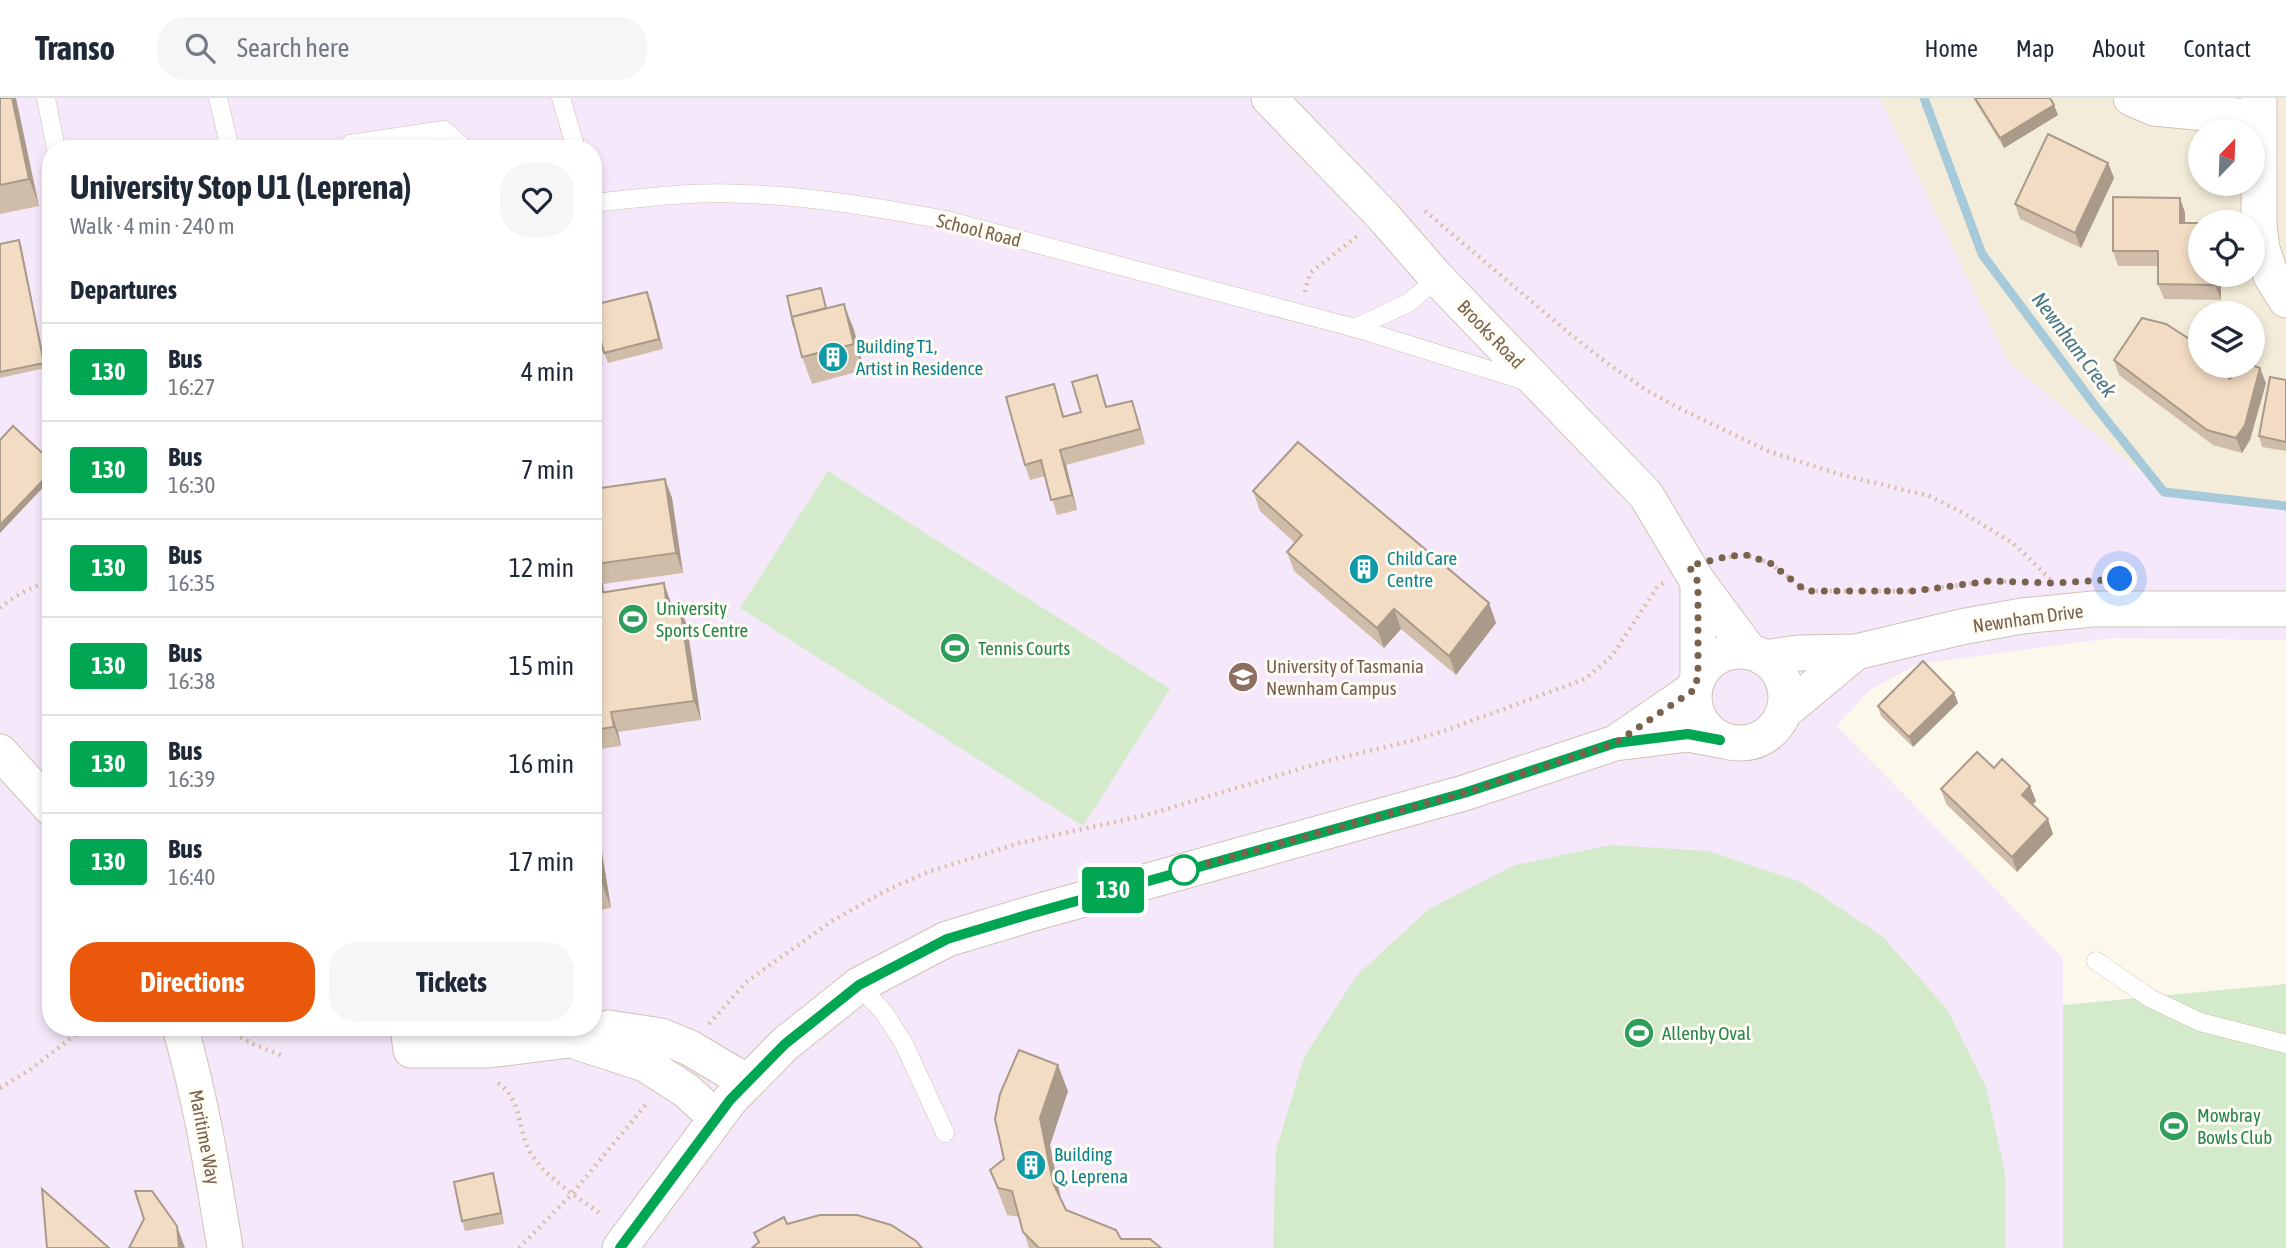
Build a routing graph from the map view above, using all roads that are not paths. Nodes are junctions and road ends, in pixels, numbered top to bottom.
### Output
1 (46, 98) edge
2 (218, 98) edge
3 (561, 98) edge
4 (1269, 98) edge
5 (2131, 98) edge
6 (2259, 108) edge
7 (54, 140) edge
8 (228, 140) edge
9 (377, 140) edge
10 (455, 140) edge
11 (573, 140) edge
12 (602, 201) edge
13 (1437, 278) junction
14 (2286, 300) edge
15 (1355, 328) junction
16 (1542, 386) junction
17 (1694, 574) junction
18 (2286, 609) edge
19 (1856, 652) junction
20 (1757, 655) junction
21 (1696, 683) junction
22 (1784, 712) junction
23 (1720, 740) junction
24 (1615, 743) junction
25 (0, 752) edge
26 (42, 798) edge
27 (2096, 961) dead end
28 (859, 985) junction
29 (602, 1030) edge
30 (183, 1036) edge
31 (409, 1036) edge
32 (583, 1036) edge
33 (570, 1040) junction
34 (2286, 1044) edge
35 (747, 1082) junction
36 (716, 1118) junction
37 (944, 1133) dead end
38 (225, 1248) edge
39 (620, 1248) edge

1 - 7 lane
2 - 8 lane
3 - 11 lane
4 - 13 street, Brooks Road
5 - 6 street
6 - 14 street
9 - 10 lane
12 - 15 lane, School Road
13 - 15 lane
13 - 16 street, Brooks Road
15 - 16 lane, School Road
16 - 17 street, Brooks Road
17 - 20 street, Brooks Road
17 - 21 street
18 - 19 street, Newnham Drive
19 - 20 street, Newnham Drive
19 - 22 street, Newnham Drive
20 - 21 street
20 - 22 street
21 - 23 street
21 - 24 street
22 - 23 street
23 - 24 street
24 - 28 street
25 - 26 street
27 - 34 lane
28 - 35 street
28 - 37 lane
29 - 35 street
30 - 38 street, Maritime Way
31 - 33 street
32 - 33 street
33 - 36 street
35 - 36 street
36 - 39 street

